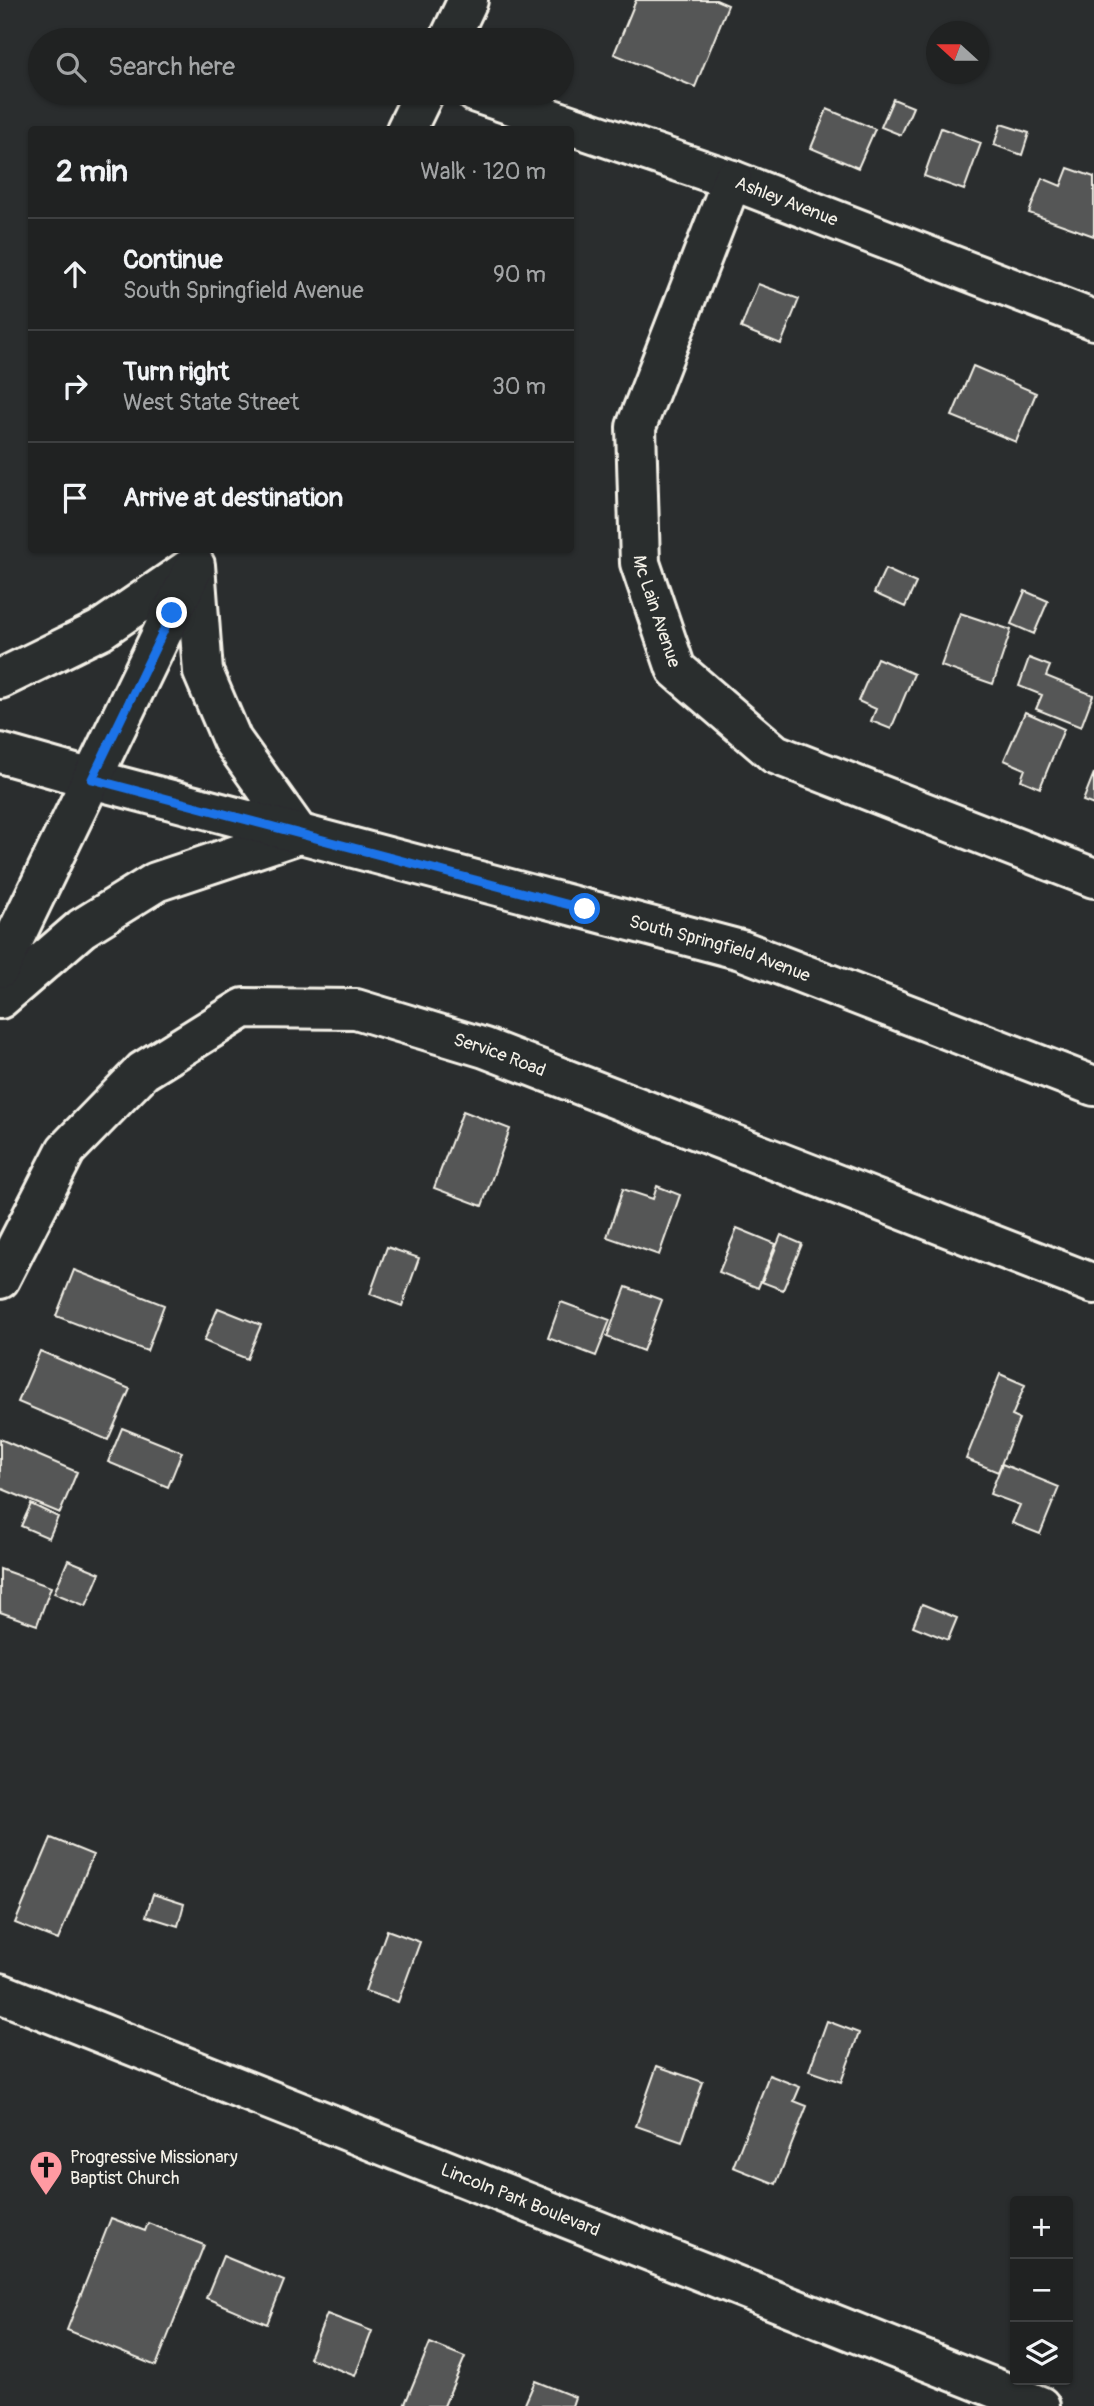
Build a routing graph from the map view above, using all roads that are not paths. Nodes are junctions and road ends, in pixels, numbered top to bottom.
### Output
1 (468, 0) edge
2 (455, 28) edge
3 (418, 105) edge
4 (511, 105) edge
5 (408, 126) edge
6 (573, 126) edge
7 (574, 126) edge
8 (732, 180) junction
9 (1094, 320) edge
10 (199, 557) edge
11 (0, 679) edge
12 (0, 753) edge
13 (92, 779) junction
14 (299, 834) junction
15 (1094, 878) edge
16 (0, 968) edge
17 (0, 999) edge
18 (1094, 1086) edge
19 (0, 1279) edge
20 (1094, 1284) edge
21 (0, 1993) edge
22 (1040, 2406) edge

1 - 2 street
3 - 5 street
4 - 6 street, Ashley Avenue
7 - 8 street, Ashley Avenue
8 - 9 street, Ashley Avenue
8 - 15 street, Mc Lain Avenue
10 - 11 street
10 - 13 street
10 - 14 street
12 - 13 street, South Springfield Avenue
13 - 14 street, South Springfield Avenue
13 - 16 street
14 - 17 street
14 - 18 street, South Springfield Avenue
19 - 20 street, Service Road
21 - 22 street, Lincoln Park Boulevard

